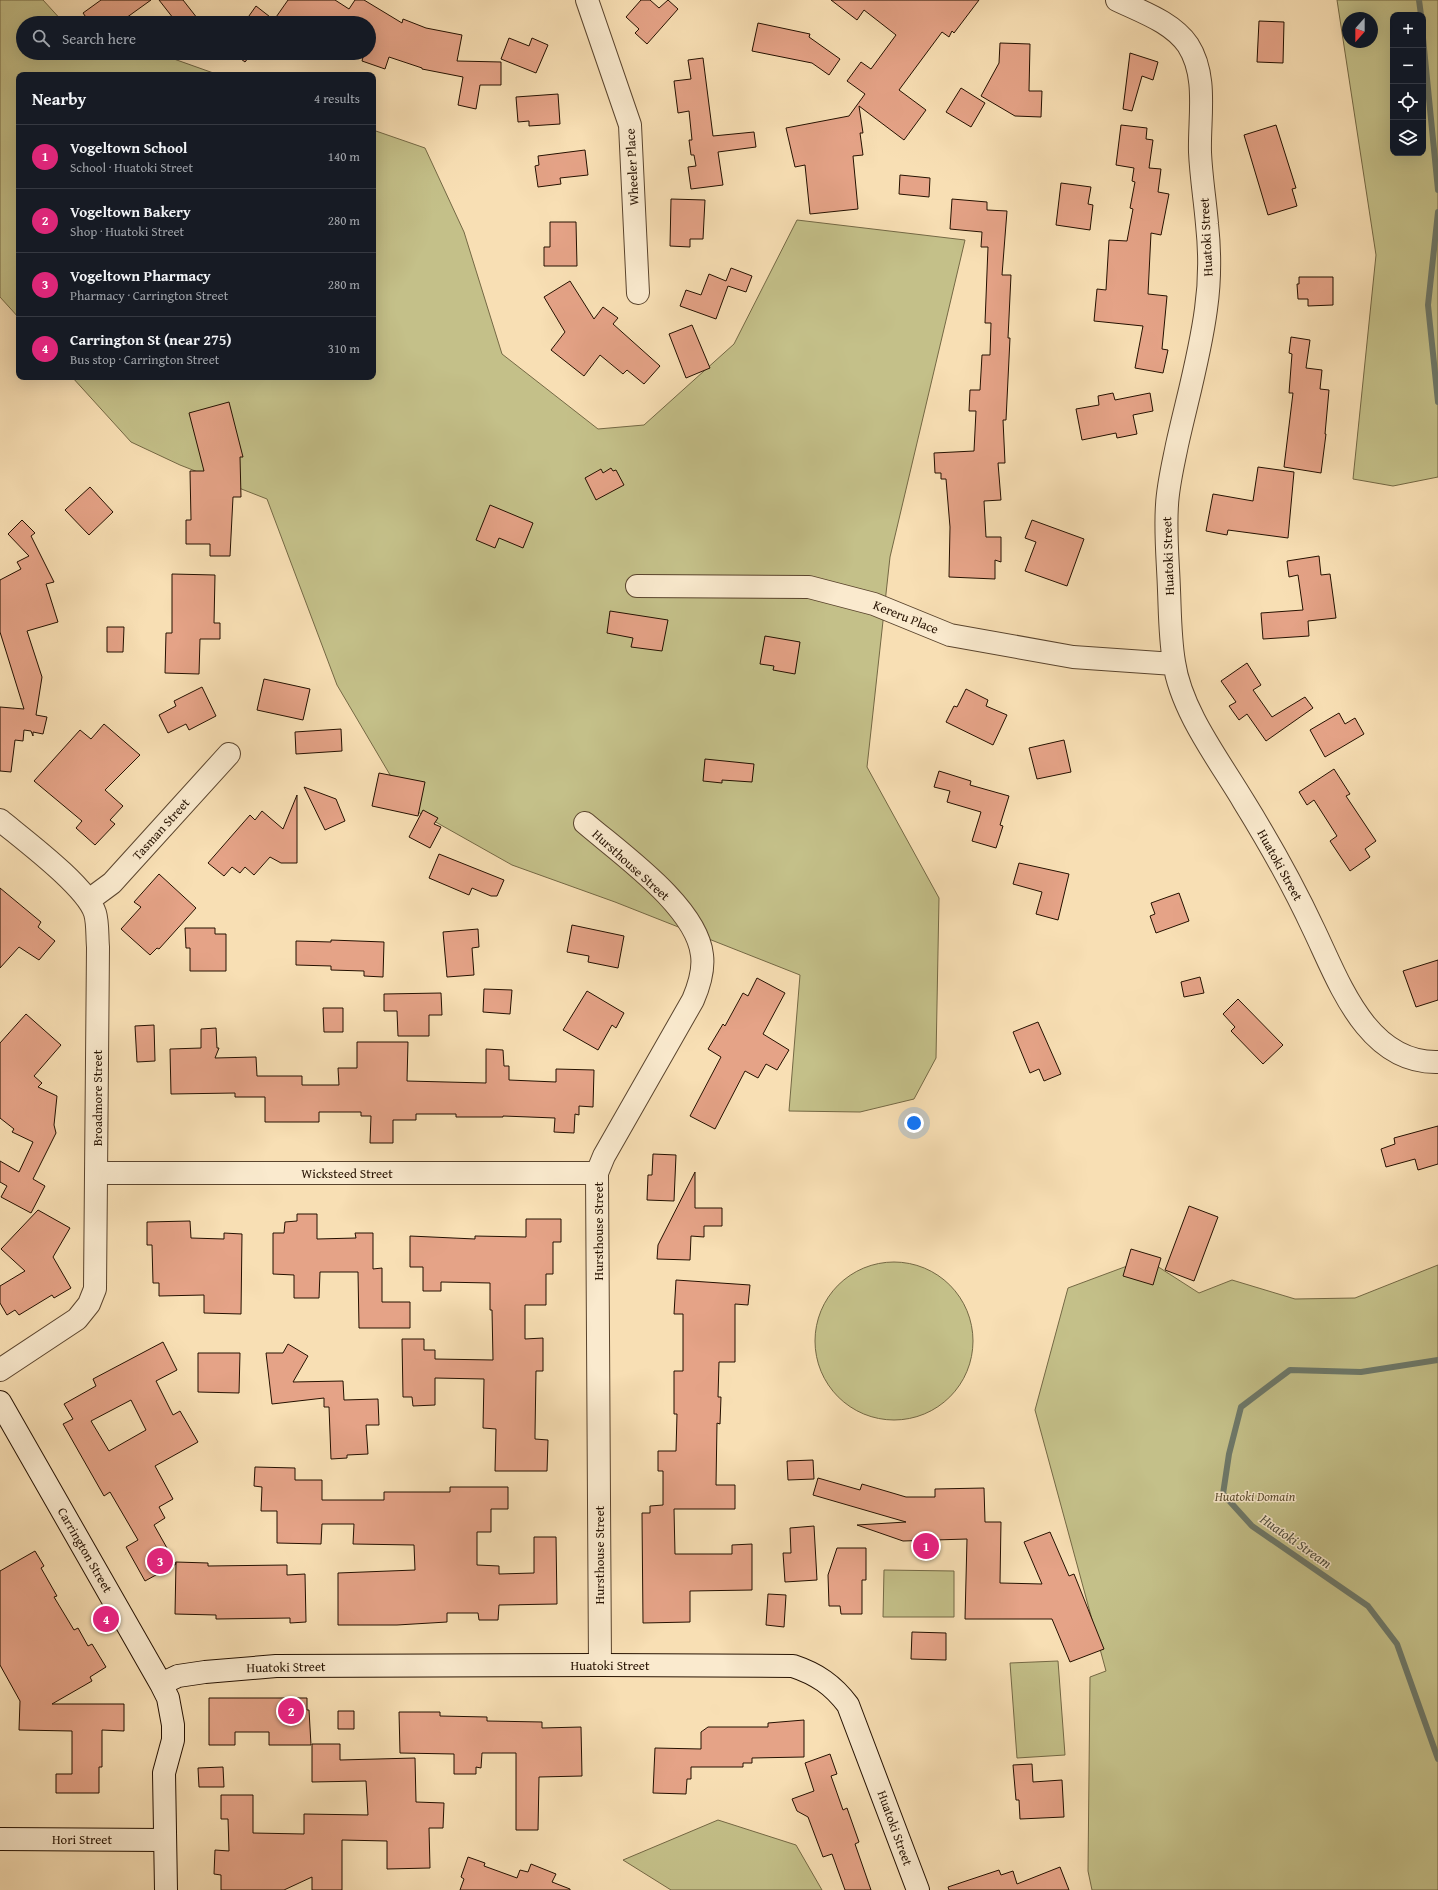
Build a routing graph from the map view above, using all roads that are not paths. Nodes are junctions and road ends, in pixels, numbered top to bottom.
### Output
1 (587, 0) edge
2 (1117, 0) edge
3 (638, 293) dead end
4 (637, 586) dead end
5 (1174, 664) junction
6 (229, 754) dead end
7 (0, 820) edge
8 (585, 824) dead end
9 (89, 900) junction
10 (1438, 1062) edge
11 (97, 1173) junction
12 (597, 1173) junction
13 (0, 1370) edge
14 (0, 1402) edge
15 (600, 1665) junction
16 (161, 1684) junction
17 (0, 1840) edge
18 (164, 1840) junction
19 (166, 1890) edge
20 (918, 1890) edge

1 - 3 street, Wheeler Place
2 - 5 street, Huatoki Street
4 - 5 street, Kereru Place
5 - 10 street, Huatoki Street
6 - 9 street, Tasman Street
7 - 9 street, Broadmore Street
8 - 12 street, Hursthouse Street
9 - 11 street, Broadmore Street
11 - 12 street, Wicksteed Street
11 - 13 street, Broadmore Street
12 - 15 street, Hursthouse Street
14 - 16 street, Carrington Street
15 - 16 street, Huatoki Street
15 - 20 street, Huatoki Street
16 - 18 street, Carrington Street
17 - 18 street, Hori Street
18 - 19 street, Carrington Street

